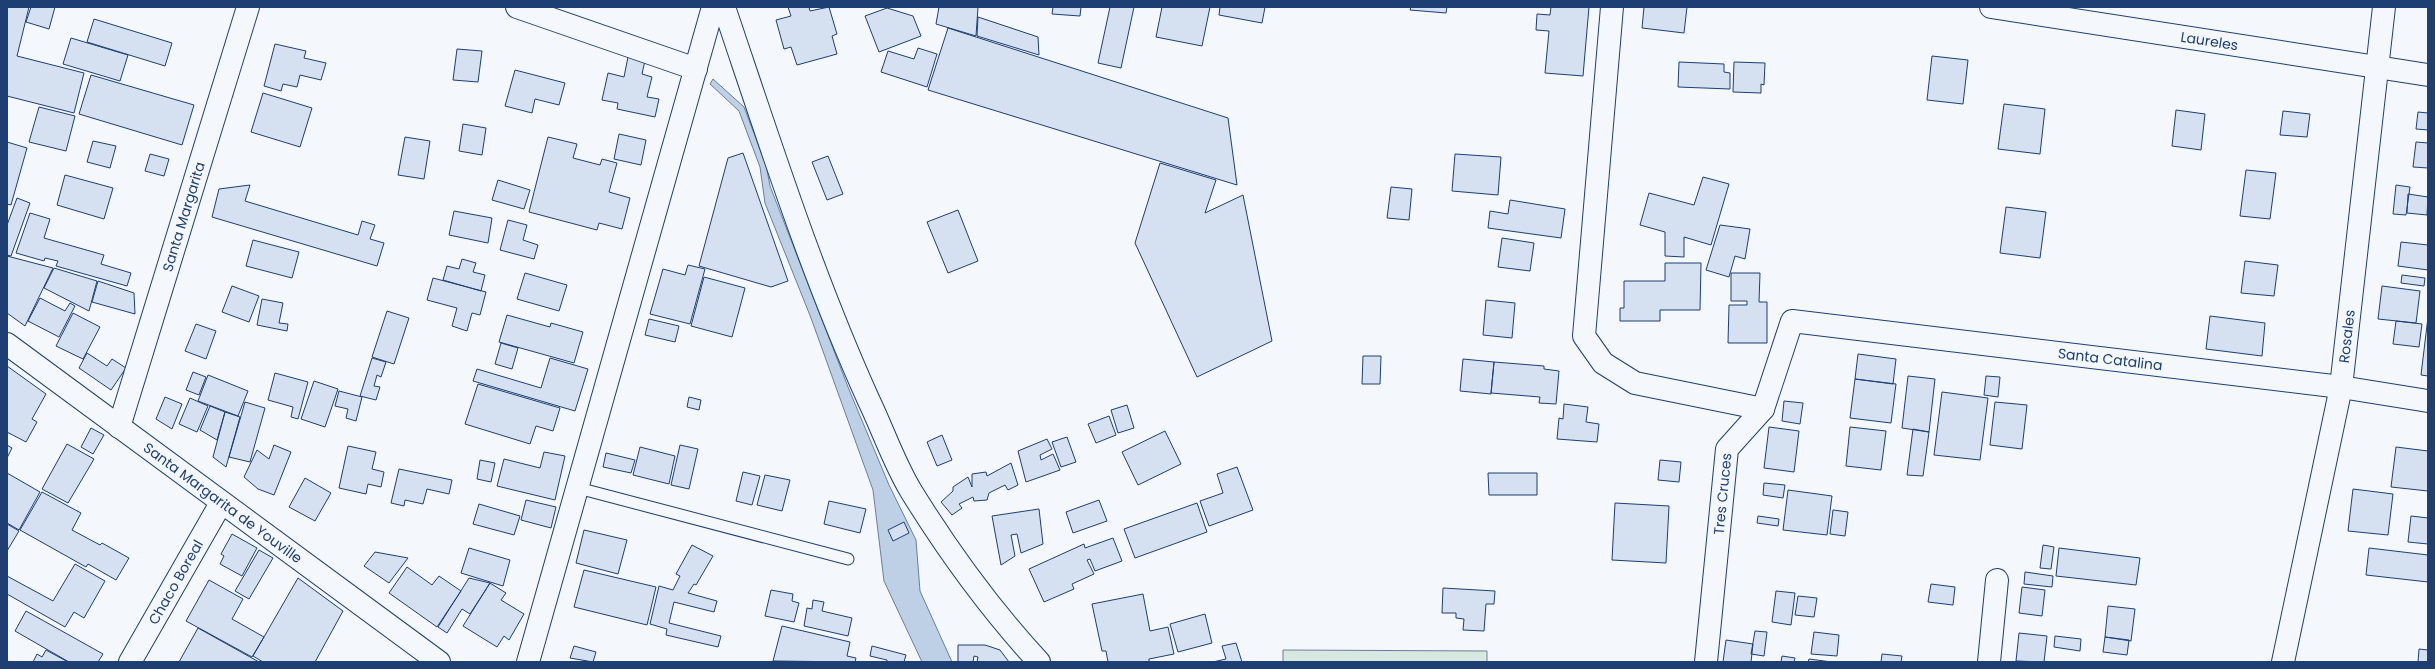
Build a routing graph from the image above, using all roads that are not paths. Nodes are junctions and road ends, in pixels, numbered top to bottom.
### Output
1 (248, 7) edge
2 (517, 7) edge
3 (713, 7) edge
4 (724, 7) edge
5 (1612, 7) edge
6 (1991, 7) edge
7 (2384, 7) edge
8 (2378, 67) junction
9 (696, 69) junction
10 (2428, 75) edge
11 (1792, 321) joint
12 (7, 344) edge
13 (2340, 386) junction
14 (2428, 401) edge
15 (1763, 409) junction
16 (119, 427) junction
17 (578, 488) junction
18 (221, 503) junction
19 (848, 559) dead end
20 (1996, 580) dead end
21 (130, 662) edge
22 (440, 662) edge
23 (528, 662) edge
24 (1039, 662) edge
25 (1706, 662) edge
26 (1989, 662) edge
27 (2283, 662) edge

1 - 16 street, Santa Margarita
2 - 9 street
3 - 9 street
4 - 24 street
5 - 15 street
6 - 8 street, Laureles
7 - 8 street, Rosales
8 - 10 street, Laureles
8 - 13 street, Rosales
9 - 17 street
11 - 13 street, Santa Catalina
11 - 15 street, Tres Cruces
12 - 16 street, Santa Margarita de Youville
13 - 14 street, Santa Catalina
13 - 27 street, Rosales
15 - 25 street, Tres Cruces
16 - 18 street, Santa Margarita de Youville
17 - 19 lane
17 - 23 street
18 - 21 street, Chaco Boreal
18 - 22 street, Santa Margarita de Youville
20 - 26 street

